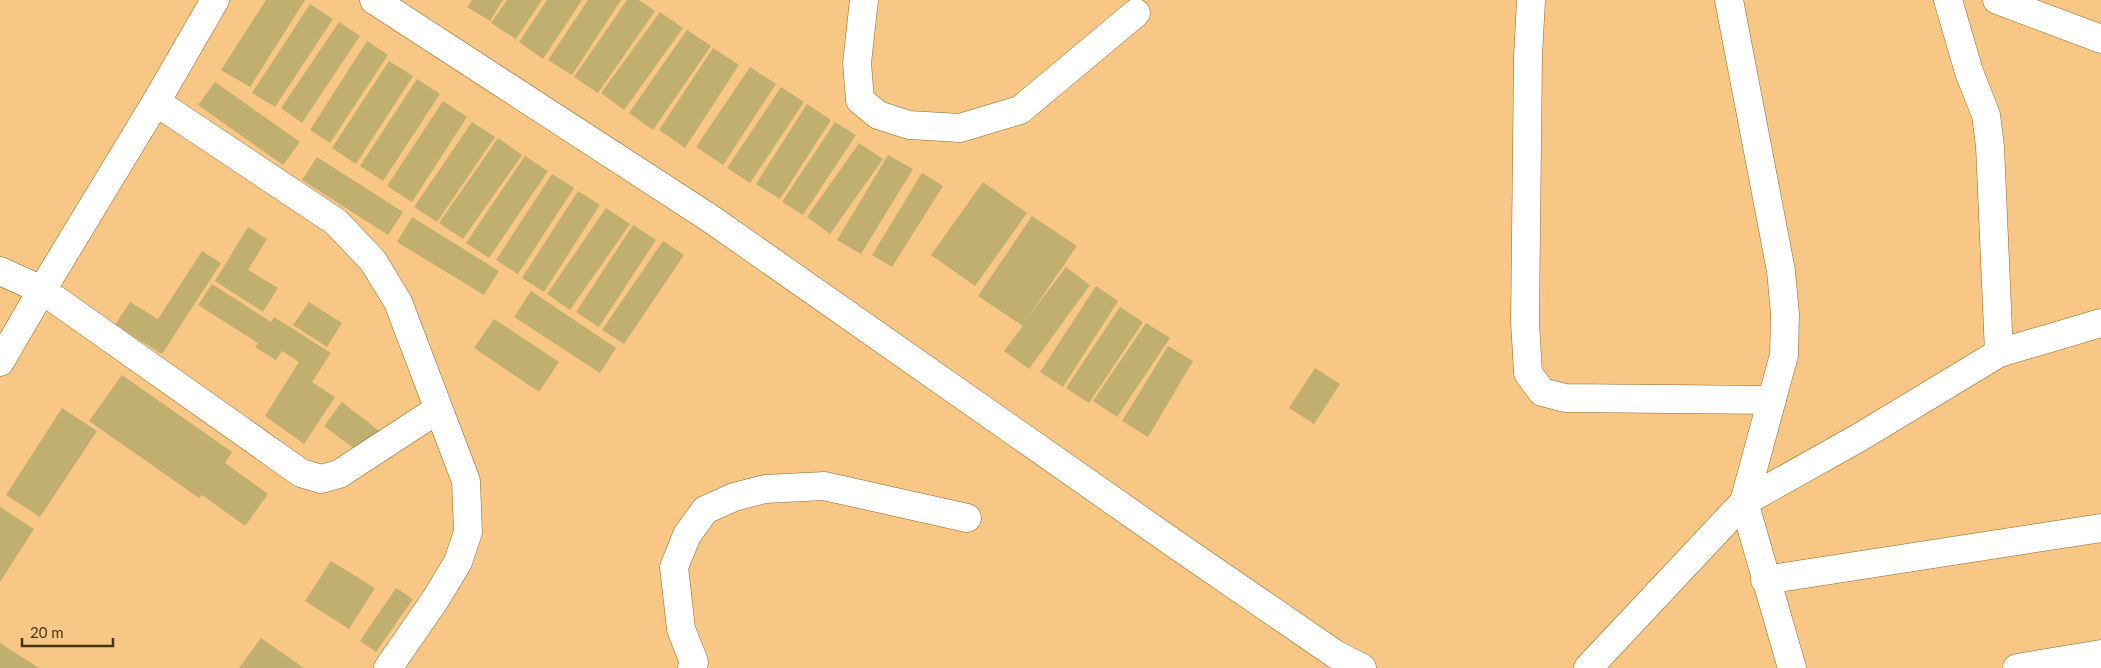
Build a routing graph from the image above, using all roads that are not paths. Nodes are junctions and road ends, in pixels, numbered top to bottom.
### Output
1 (215, 0) edge
2 (374, 0) edge
3 (864, 0) edge
4 (1530, 0) edge
5 (1729, 0) edge
6 (1948, 0) edge
7 (1997, 0) edge
8 (1136, 13) dead end
9 (2101, 39) edge
10 (156, 102) junction
11 (0, 271) edge
12 (42, 290) junction
13 (2101, 323) edge
14 (1999, 353) junction
15 (0, 362) edge
16 (1772, 400) junction
17 (437, 410) junction
18 (1744, 502) junction
19 (967, 518) dead end
20 (2101, 528) edge
21 (1765, 580) junction
22 (2101, 654) edge
23 (388, 668) edge
24 (692, 668) edge
25 (1362, 668) edge
26 (1588, 668) edge
27 (1792, 668) edge
28 (2017, 668) edge

1 - 10 street
2 - 25 street
3 - 8 street
4 - 16 street
5 - 16 street
6 - 14 street
7 - 9 street
10 - 12 street
10 - 17 street
11 - 12 street
12 - 15 street
12 - 17 street
13 - 14 street
14 - 18 street
16 - 18 street
17 - 23 street
18 - 21 street
18 - 26 street
19 - 24 street
20 - 21 street
21 - 27 street
22 - 28 street

